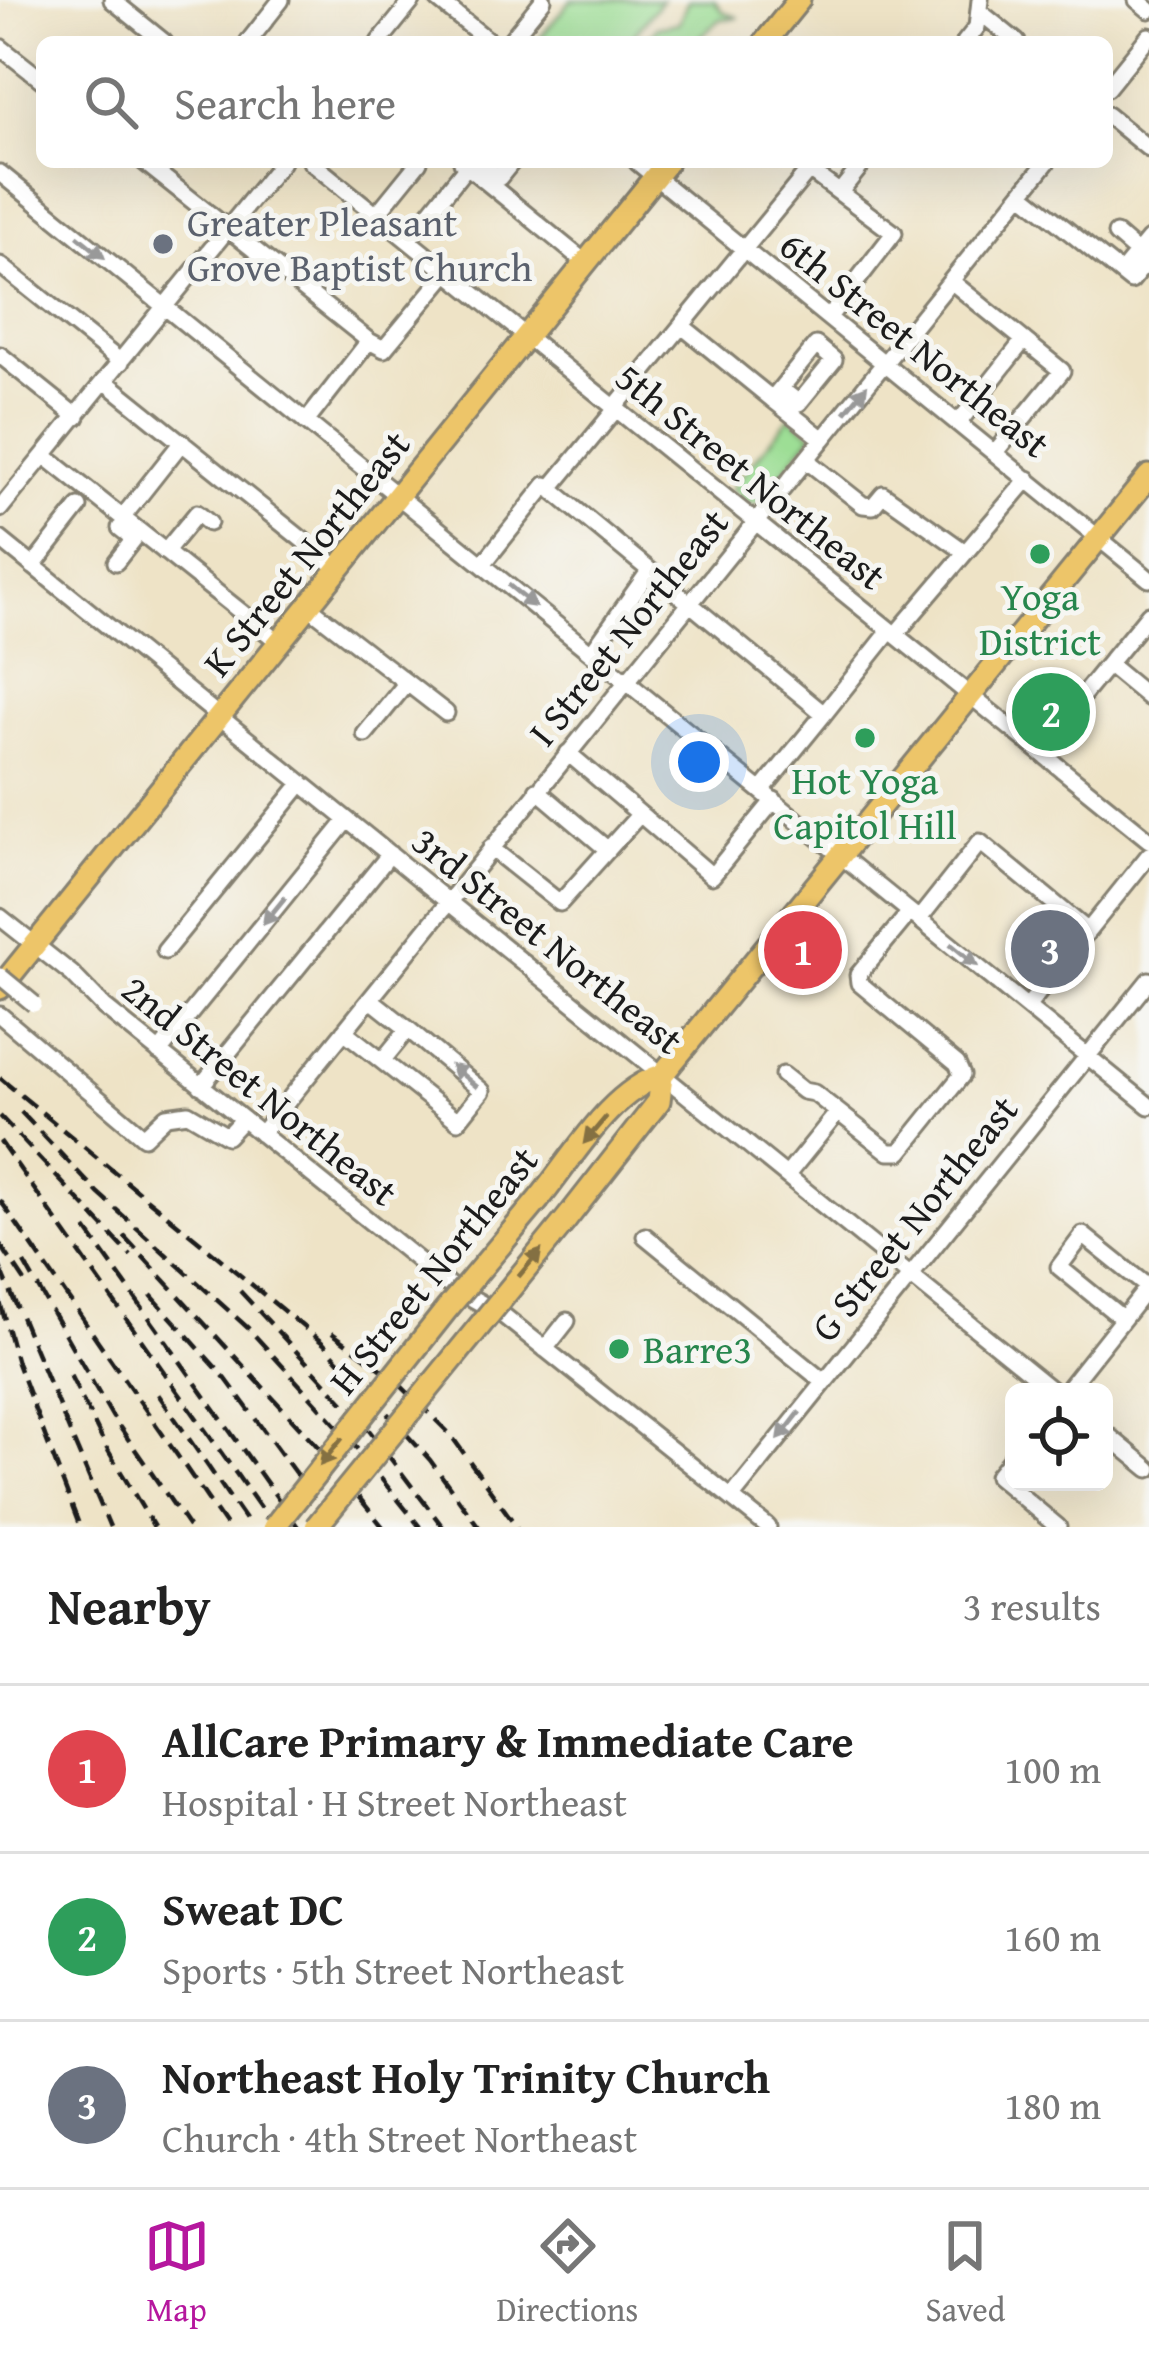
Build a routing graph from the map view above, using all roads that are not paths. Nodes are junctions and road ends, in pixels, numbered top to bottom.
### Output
1 (112, 0) edge
2 (413, 0) edge
3 (438, 0) edge
4 (543, 0) edge
5 (799, 0) edge
6 (1137, 0) edge
7 (279, 1) edge
8 (980, 6) edge
9 (1149, 10) edge
10 (157, 36) edge
11 (253, 36) edge
12 (384, 36) edge
13 (483, 36) edge
14 (514, 36) edge
15 (770, 36) edge
16 (970, 36) edge
17 (1011, 36) edge
18 (1149, 36) edge
19 (0, 46) edge
20 (36, 75) edge
21 (1113, 81) edge
22 (1113, 121) edge
23 (1149, 149) edge
24 (150, 168) edge
25 (277, 168) edge
26 (318, 168) edge
27 (414, 168) edge
28 (466, 168) edge
29 (476, 168) edge
30 (480, 168) edge
31 (508, 168) edge
32 (859, 168) edge
33 (1042, 168) edge
34 (661, 170) edge
35 (0, 173) edge
36 (840, 191) junction
37 (1022, 194) junction
38 (376, 214) junction
39 (228, 230) junction
40 (1116, 234) dead end
41 (408, 240) junction
42 (744, 248) junction
43 (1145, 250) edge
44 (586, 263) junction
45 (0, 265) edge
46 (448, 272) junction
47 (951, 281) junction
48 (166, 308) junction
49 (829, 316) junction
50 (682, 326) junction
51 (526, 337) junction
52 (369, 340) junction
53 (1024, 340) junction
54 (1, 358) edge
55 (122, 362) junction
56 (885, 363) junction
57 (106, 382) junction
58 (615, 408) junction
59 (77, 417) junction
60 (306, 422) junction
61 (958, 422) junction
62 (824, 439) junction
63 (182, 442) junction
64 (996, 452) junction
65 (45, 456) junction
66 (806, 460) junction
67 (65, 472) junction
68 (1149, 476) edge
69 (1028, 479) junction
70 (550, 489) junction
71 (398, 496) junction
72 (80, 507) dead end
73 (0, 509) edge
74 (122, 518) junction
75 (756, 522) junction
76 (209, 523) dead end
77 (1099, 537) junction
78 (0, 539) edge
79 (165, 552) junction
80 (965, 552) junction
81 (116, 562) dead end
82 (483, 564) junction
83 (33, 566) junction
84 (340, 570) junction
85 (645, 577) dead end
86 (1149, 579) edge
87 (689, 604) junction
88 (309, 607) junction
89 (1149, 614) edge
90 (893, 633) junction
91 (280, 643) junction
92 (592, 652) junction
93 (1108, 665) junction
94 (626, 680) junction
95 (405, 685) junction
96 (971, 695) junction
97 (1149, 698) edge
98 (446, 713) dead end
99 (824, 714) junction
100 (220, 717) junction
101 (365, 734) dead end
102 (1038, 751) junction
103 (568, 753) junction
104 (302, 783) junction
105 (537, 790) junction
106 (768, 795) junction
107 (640, 814) junction
108 (347, 820) junction
109 (1149, 840) edge
110 (491, 848) junction
111 (608, 850) junction
112 (390, 854) junction
113 (841, 855) junction
114 (1149, 855) edge
115 (448, 901) junction
116 (915, 915) junction
117 (0, 916) edge
118 (1088, 931) junction
119 (35, 945) junction
120 (165, 951) dead end
121 (0, 976) edge
122 (1149, 980) edge
123 (0, 988) edge
124 (370, 999) junction
125 (34, 1004) dead end
126 (1028, 1007) junction
127 (0, 1015) edge
128 (408, 1029) junction
129 (344, 1031) junction
130 (160, 1052) junction
131 (1088, 1056) junction
132 (382, 1061) junction
133 (662, 1076) junction
134 (783, 1076) dead end
135 (201, 1085) junction
136 (1149, 1106) edge
137 (838, 1112) junction
138 (243, 1119) junction
139 (260, 1134) junction
140 (787, 1175) junction
141 (645, 1236) dead end
142 (910, 1275) junction
143 (1149, 1287) edge
144 (1123, 1319) junction
145 (567, 1322) dead end
146 (545, 1349) junction
147 (824, 1382) junction
148 (1043, 1383) edge
149 (1072, 1383) edge
150 (1113, 1439) edge
151 (1149, 1468) edge
152 (1014, 1491) edge
153 (732, 1497) junction
154 (274, 1527) edge
155 (316, 1527) edge
156 (768, 1527) edge
157 (1058, 1527) edge

1 - 10 street
2 - 12 street
3 - 13 street
4 - 14 street
5 - 15 main road
6 - 9 street
7 - 11 street
8 - 16 street
8 - 17 street
18 - 21 street
19 - 20 street
22 - 23 street
24 - 39 street
25 - 39 street
26 - 38 street, 5th Street Northeast
27 - 38 street
28 - 41 street
29 - 44 street
30 - 31 street
32 - 36 street
33 - 37 street, I Street Northeast
34 - 42 street, 6th Street Northeast
34 - 44 main road, K Street Northeast
35 -> 48 street
36 - 42 street
36 - 49 street
37 - 43 street
37 - 47 street, I Street Northeast
38 - 41 street, 5th Street Northeast
39 - 48 street
39 - 52 street
40 - 43 street
41 - 46 street, 5th Street Northeast
42 - 49 street, 6th Street Northeast
42 - 50 street
44 - 51 main road, K Street Northeast
45 - 55 street
46 - 51 street, 5th Street Northeast
46 - 52 street
47 - 53 street
47 - 56 street, I Street Northeast
48 - 55 street
48 - 60 street
49 - 56 street, 6th Street Northeast
50 - 58 street
50 - 62 street
51 - 58 street, 5th Street Northeast
51 - 71 main road, K Street Northeast
52 - 60 street
53 - 61 street
53 - 64 street
54 - 59 street
55 - 57 street
56 - 61 street, 6th Street Northeast
62 -> 56 street, I Street Northeast
57 - 59 street
57 - 63 street
58 - 70 street
58 - 75 street, 5th Street Northeast
59 - 65 street
60 - 71 street
61 - 64 street, 6th Street Northeast
62 - 66 street, I Street Northeast
63 - 74 street
63 - 84 street
64 - 69 street, 6th Street Northeast
65 - 67 street
65 - 73 street
66 - 75 street, I Street Northeast
66 - 80 street
67 - 74 street
67 - 81 street
68 - 77 main road, H Street Northeast
69 - 77 street, 6th Street Northeast
69 - 80 street
70 - 82 street
70 - 87 street
71 - 82 street
71 - 84 main road, K Street Northeast
72 - 83 street
74 - 79 street
75 - 87 street, I Street Northeast
75 - 90 street, 5th Street Northeast
76 - 79 street
77 - 86 street, 6th Street Northeast
77 - 96 main road, H Street Northeast
78 - 83 street, 3rd Street Northeast
79 - 91 street
80 - 90 street
82 -> 92 street
83 - 100 street, 3rd Street Northeast
84 - 88 main road, K Street Northeast
85 - 92 street
87 - 94 street, I Street Northeast
87 - 99 street
88 - 91 main road, K Street Northeast
88 - 95 street
89 - 93 street
90 - 96 street, 5th Street Northeast
90 - 99 street
91 - 100 main road, K Street Northeast
92 - 94 street
93 - 97 street
93 - 102 street
94 - 103 street, I Street Northeast
94 - 106 street
95 - 98 street
95 - 101 street
96 - 102 street, 5th Street Northeast
96 - 113 main road, H Street Northeast
99 - 106 street
100 - 104 street, 3rd Street Northeast
100 - 119 main road, K Street Northeast
102 - 109 street, 5th Street Northeast
103 - 105 street, I Street Northeast
103 - 107 street
104 - 108 street, 3rd Street Northeast
104 - 120 street
105 - 110 street, I Street Northeast
105 - 111 street
106 - 107 street
106 - 113 street
107 - 111 street
108 - 112 street, 3rd Street Northeast
108 -> 130 street
110 - 111 street
110 - 115 street, I Street Northeast
112 - 115 street, 3rd Street Northeast
112 - 135 street
113 - 116 street
113 - 133 main road, H Street Northeast
114 - 118 street
115 - 124 street, I Street Northeast
115 - 133 street, 3rd Street Northeast
116 - 118 street
116 -> 126 street
116 - 137 street
117 - 119 street, 2nd Street Northeast
118 - 126 street
119 - 123 main road, K Street Northeast
119 - 130 street, 2nd Street Northeast
121 - 125 street, bridge
122 - 131 street, G Street Northeast
124 - 128 street
124 - 129 street, I Street Northeast
126 - 131 street
127 - 138 street
128 - 132 street
132 -> 128 street
129 - 132 street
129 - 139 street, I Street Northeast
130 - 135 street, 2nd Street Northeast
131 - 136 street
131 - 142 street, G Street Northeast
133 - 140 street, 3rd Street Northeast
133 -> 154 main road, H Street Northeast, bridge
155 -> 133 main road, H Street Northeast, bridge
134 - 137 street
135 - 138 street, 2nd Street Northeast
137 - 140 street
138 - 139 street, 2nd Street Northeast
139 - 146 street, 2nd Street Northeast
140 - 142 street, 3rd Street Northeast
141 - 147 street
142 - 147 street, G Street Northeast
142 - 148 street, 3rd Street Northeast
143 - 144 street
143 - 144 street
144 - 149 street
145 - 146 street
146 - 153 street, 2nd Street Northeast
147 -> 153 street, G Street Northeast
150 - 151 street
152 - 157 street
153 - 156 street, 2nd Street Northeast

